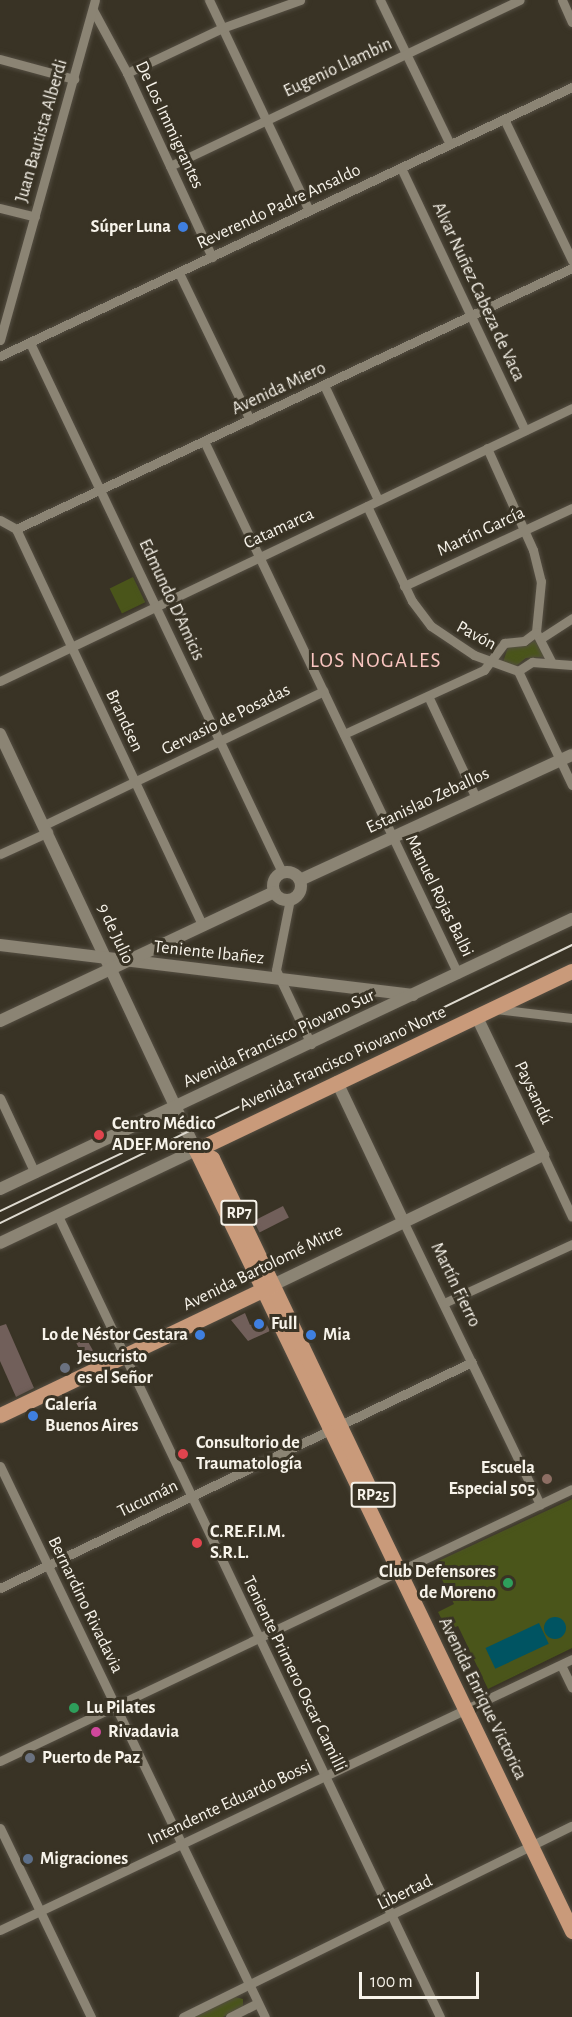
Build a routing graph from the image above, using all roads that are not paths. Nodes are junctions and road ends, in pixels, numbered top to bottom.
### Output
1 (95, 0) edge
2 (209, 0) edge
3 (300, 0) edge
4 (380, 0) edge
5 (520, 0) edge
6 (562, 0) edge
7 (93, 10) junction
8 (572, 22) edge
9 (222, 28) junction
10 (406, 54) junction
11 (0, 58) edge
12 (127, 73) junction
13 (74, 79) junction
14 (572, 87) edge
15 (504, 119) junction
16 (265, 120) junction
17 (450, 144) junction
18 (170, 166) junction
19 (401, 168) junction
20 (0, 208) edge
21 (309, 212) junction
22 (35, 217) junction
23 (212, 257) junction
24 (572, 260) edge
25 (572, 268) edge
26 (179, 273) junction
27 (470, 316) junction
28 (0, 340) edge
29 (30, 343) junction
30 (0, 356) edge
31 (324, 386) junction
32 (571, 412) edge
33 (250, 420) junction
34 (525, 430) junction
35 (204, 441) junction
36 (487, 448) junction
37 (101, 489) junction
38 (378, 500) junction
39 (366, 506) junction
40 (572, 507) edge
41 (0, 520) edge
42 (16, 529) junction
43 (526, 530) junction
44 (260, 557) junction
45 (404, 586) junction
46 (156, 606) junction
47 (572, 618) edge
48 (539, 634) junction
49 (71, 647) junction
50 (551, 661) junction
51 (491, 663) junction
52 (572, 665) edge
53 (518, 671) junction
54 (0, 681) edge
55 (324, 691) junction
56 (428, 696) junction
57 (0, 734) edge
58 (344, 734) junction
59 (219, 741) junction
60 (572, 755) edge
61 (559, 759) junction
62 (135, 782) junction
63 (572, 785) edge
64 (476, 798) junction
65 (46, 829) junction
66 (392, 837) junction
67 (0, 854) edge
68 (282, 872) junction
69 (300, 880) junction
70 (274, 892) junction
71 (290, 899) junction
72 (572, 919) edge
73 (203, 926) junction
74 (0, 945) edge
75 (128, 962) junction
76 (110, 965) junction
77 (572, 971) edge
78 (458, 974) junction
79 (279, 979) junction
80 (413, 996) junction
81 (493, 1009) junction
82 (477, 1017) junction
83 (572, 1018) edge
84 (0, 1022) edge
85 (311, 1044) junction
86 (338, 1082) junction
87 (0, 1098) edge
88 (176, 1108) junction
89 (196, 1150) junction
90 (543, 1155) junction
91 (35, 1173) junction
92 (0, 1189) edge
93 (58, 1215) junction
94 (572, 1217) edge
95 (404, 1221) junction
96 (0, 1243) edge
97 (572, 1244) edge
98 (268, 1287) junction
99 (444, 1303) junction
100 (123, 1356) junction
101 (472, 1362) junction
102 (0, 1415) edge
103 (335, 1426) junction
104 (0, 1466) edge
105 (572, 1489) edge
106 (191, 1496) junction
107 (540, 1504) junction
108 (48, 1564) junction
109 (403, 1570) junction
110 (0, 1588) edge
111 (258, 1638) junction
112 (572, 1659) edge
113 (561, 1665) junction
114 (572, 1688) edge
115 (116, 1706) junction
116 (470, 1708) junction
117 (0, 1761) edge
118 (324, 1776) junction
119 (572, 1826) edge
120 (0, 1828) edge
121 (182, 1844) junction
122 (535, 1845) junction
123 (572, 1910) edge
124 (40, 1911) junction
125 (393, 1917) junction
126 (0, 1930) edge
127 (572, 1931) edge
128 (250, 1985) junction
129 (258, 2003) junction
130 (91, 2017) edge
131 (183, 2017) edge
132 (230, 2017) edge
133 (265, 2017) edge
134 (440, 2017) edge

1 - 7 street, Juan Bautista Alberdi
2 - 9 street
3 - 9 street
4 - 10 street
5 - 10 street, Eugenio Llambin
6 - 8 street
7 - 12 street, De Los Immigrantes
7 - 13 street, Juan Bautista Alberdi
9 - 12 street
9 - 16 street
10 - 16 street, Eugenio Llambin
10 - 17 street
11 - 13 street
12 - 18 street, De Los Immigrantes
13 - 22 street, Juan Bautista Alberdi
14 - 15 street, Reverendo Padre Ansaldo
15 - 17 street, Reverendo Padre Ansaldo
15 - 24 street
16 - 18 street, Eugenio Llambin
16 - 21 street
17 - 19 street, Reverendo Padre Ansaldo
18 - 23 street, De Los Immigrantes
19 - 21 street, Reverendo Padre Ansaldo
19 - 27 street, Alvar Nuñez Cabeza de Vaca
20 - 22 street
21 - 23 street, Reverendo Padre Ansaldo
22 - 28 street, Juan Bautista Alberdi
23 - 26 street, Reverendo Padre Ansaldo
25 - 27 street, Avenida Miero
26 - 29 street, Reverendo Padre Ansaldo
26 - 33 street
27 - 31 street, Avenida Miero
27 - 34 street, Alvar Nuñez Cabeza de Vaca
29 - 30 street, Reverendo Padre Ansaldo
29 - 37 street, Edmundo D'Amicis
31 - 33 street, Avenida Miero
31 - 38 street
32 - 34 street, Catamarca
33 - 35 street, Avenida Miero
34 - 36 street, Catamarca
35 - 37 street, Avenida Miero
35 - 44 street, Manuel Rojas Balbi
36 - 38 street, Catamarca
36 - 43 street
37 - 42 street, Avenida Miero
37 - 46 street, Edmundo D'Amicis
38 - 39 street, Catamarca
39 - 44 street, Catamarca
39 - 45 street, Pavón
40 - 43 street, Martín García
41 - 42 street
42 - 49 street, Brandsen
43 - 45 street, Martín García
43 - 48 street
44 - 46 street, Catamarca
44 - 55 street, Manuel Rojas Balbi
45 - 51 street, Pavón
46 - 49 street, Catamarca
46 - 59 street, Edmundo D'Amicis
47 - 48 street
48 - 50 street
48 - 51 street
49 - 54 street, Catamarca
49 - 62 street, Brandsen
50 - 52 street
50 - 53 street
51 - 53 street, Pavón
51 - 56 street
53 - 61 street
55 - 58 street, Manuel Rojas Balbi
55 - 59 street, Gervasio de Posadas
56 - 58 street
56 - 64 street
57 - 65 street, 9 de Julio
58 - 66 street, Manuel Rojas Balbi
59 - 62 street, Gervasio de Posadas
59 - 68 street, Edmundo D'Amicis
60 - 61 street, Estanislao Zeballos
61 - 63 street
61 - 64 street, Estanislao Zeballos
62 - 65 street, Gervasio de Posadas
62 - 73 street, Brandsen
64 - 66 street, Estanislao Zeballos
65 - 67 street, Gervasio de Posadas
65 - 76 street, 9 de Julio
66 - 69 street, Estanislao Zeballos
66 - 78 street, Manuel Rojas Balbi
68 - 69 street
68 - 70 street
69 - 71 street
70 - 71 street
70 - 73 street
71 - 79 street
72 - 78 street, Avenida Francisco Piovano Sur
73 - 75 street
74 - 76 street
75 - 76 street
75 - 79 street, Teniente Ibañez
76 - 84 street
76 - 88 street, 9 de Julio
77 - 81 main road, Avenida Francisco Piovano Norte
78 - 80 street, Avenida Francisco Piovano Sur
79 - 80 street, Teniente Ibañez
79 - 85 street
80 - 85 street, Avenida Francisco Piovano Sur
81 - 82 main road, Avenida Francisco Piovano Norte
81 - 83 street
82 - 86 main road, Avenida Francisco Piovano Norte
82 - 90 street, Paysandú
85 - 88 street, Avenida Francisco Piovano Sur
86 - 89 main road, Avenida Francisco Piovano Norte
86 - 95 street, Martín Fierro
87 - 91 street
88 - 89 street, 9 de Julio
88 - 91 street, Avenida Francisco Piovano Sur
89 - 93 street, Avenida Francisco Piovano Norte
89 - 98 main road, RP7
90 - 94 street, Paysandú
90 - 95 street, Avenida Bartolomé Mitre
91 - 92 street, Avenida Francisco Piovano Sur
93 - 96 street, Avenida Francisco Piovano Norte
93 - 100 street, Teniente Primero Oscar Camilli
95 - 98 street, Avenida Bartolomé Mitre
95 - 99 street, Martín Fierro
97 - 99 street
98 - 100 main road, Avenida Bartolomé Mitre
98 - 103 main road, Avenida Enrique Victorica / RP25
99 - 101 street, Martín Fierro
100 - 102 main road, Avenida Bartolomé Mitre
100 - 106 street, Teniente Primero Oscar Camilli
101 - 103 street, Tucumán
101 - 107 street, Martín Fierro
103 - 106 street, Tucumán
103 - 109 main road, Avenida Enrique Victorica / RP25
104 - 108 street, Bernardino Rivadavia
105 - 107 street
106 - 108 street, Tucumán
106 - 111 street, Teniente Primero Oscar Camilli
107 - 109 street
108 - 110 street, Tucumán
108 - 115 street, Bernardino Rivadavia
109 - 111 street
109 - 116 main road, Avenida Enrique Victorica / RP25
111 - 115 street
111 - 118 street, Teniente Primero Oscar Camilli
112 - 113 street, Intendente Eduardo Bossi
113 - 114 street
113 - 116 street, Intendente Eduardo Bossi
115 - 117 street
115 - 121 street, Bernardino Rivadavia
116 - 118 street, Intendente Eduardo Bossi
116 - 122 main road, Avenida Enrique Victorica / RP25
118 - 121 street, Intendente Eduardo Bossi
118 - 125 street, Teniente Primero Oscar Camilli
119 - 122 street, Libertad
120 - 124 street
121 - 124 street, Intendente Eduardo Bossi
121 - 128 street, Bernardino Rivadavia
122 - 123 main road, Avenida Enrique Victorica / RP25
122 - 125 street, Libertad
122 - 127 main road, Avenida Enrique Victorica / RP25
124 - 126 street, Intendente Eduardo Bossi
124 - 130 street
125 - 128 street, Libertad
125 - 134 street, Teniente Primero Oscar Camilli
128 - 129 street, Bernardino Rivadavia
128 - 131 street, Libertad
129 - 132 street
129 - 133 street, Bernardino Rivadavia

